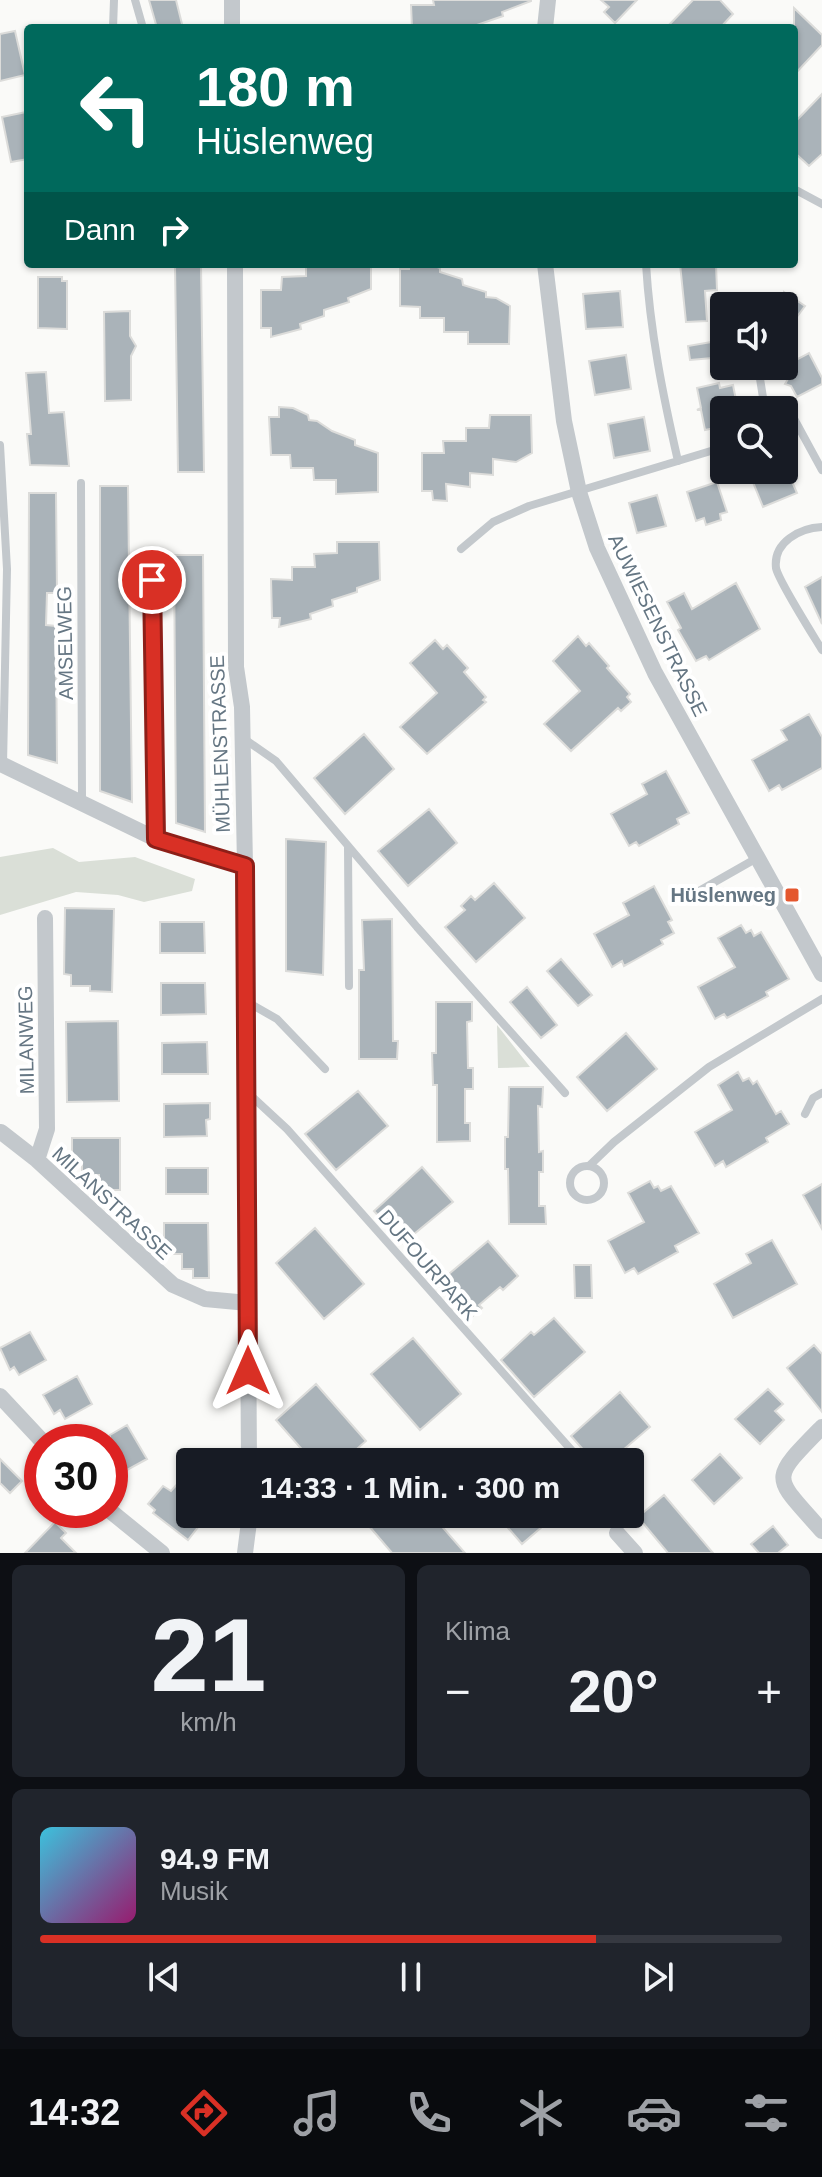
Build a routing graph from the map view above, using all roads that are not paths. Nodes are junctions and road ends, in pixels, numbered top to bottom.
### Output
1 (114, 0) edge
2 (135, 0) edge
3 (232, 0) edge
4 (548, 0) edge
5 (113, 24) edge
6 (142, 24) edge
7 (232, 24) edge
8 (545, 24) edge
9 (798, 191) edge
10 (822, 204) edge
11 (235, 268) edge
12 (545, 268) edge
13 (646, 268) edge
14 (798, 433) edge
15 (0, 447) edge
16 (710, 451) edge
17 (678, 461) junction
18 (822, 470) edge
19 (81, 483) dead end
20 (579, 492) junction
21 (822, 527) edge
22 (461, 549) dead end
23 (152, 563) dead end
24 (822, 650) edge
25 (243, 738) junction
26 (2, 765) edge
27 (82, 803) junction
28 (156, 839) junction
29 (348, 846) junction
30 (758, 857) junction
31 (245, 866) junction
32 (699, 891) dead end
33 (45, 918) dead end
34 (822, 974) edge
35 (349, 986) dead end
36 (822, 999) edge
37 (246, 1002) junction
38 (325, 1069) dead end
39 (247, 1092) junction
40 (565, 1093) dead end
41 (822, 1093) edge
42 (805, 1114) dead end
43 (1, 1132) edge
44 (37, 1160) junction
45 (589, 1166) junction
46 (248, 1303) junction
47 (0, 1396) edge
48 (26, 1424) edge
49 (822, 1427) edge
50 (249, 1448) edge
51 (570, 1448) edge
52 (128, 1525) edge
53 (248, 1528) edge
54 (822, 1531) edge
55 (617, 1533) dead end
56 (162, 1553) edge
57 (245, 1553) edge
58 (635, 1553) edge

1 - 5 lane
2 - 6 lane
3 - 7 street
4 - 8 street
9 - 10 lane
11 - 25 street, MÜHLENSTRASSE
12 - 20 street, AUWIESENSTRASSE
13 - 17 lane
14 - 18 lane
15 - 26 lane
16 - 17 lane
17 - 20 lane
19 - 27 lane, AMSELWEG
20 - 22 lane
20 - 30 street, AUWIESENSTRASSE
21 - 24 lane
23 - 28 lane
25 - 29 lane
25 - 31 street, MÜHLENSTRASSE
26 - 27 street
27 - 28 street
28 - 31 street
29 - 35 lane
29 - 40 lane
30 - 32 lane
30 - 34 street, AUWIESENSTRASSE
31 - 37 street, MÜHLENSTRASSE
33 - 44 street, MILANWEG
36 - 45 lane
37 - 38 lane
37 - 39 street, MÜHLENSTRASSE
39 - 46 street, MÜHLENSTRASSE
39 - 51 lane, DUFOURPARK
41 - 42 lane
43 - 44 street, MILANSTRASSE
44 - 46 street, MILANSTRASSE
45 - 45 lane
46 - 50 street, MÜHLENSTRASSE
47 - 48 street
49 - 54 street
52 - 56 street
53 - 57 street
55 - 58 street

